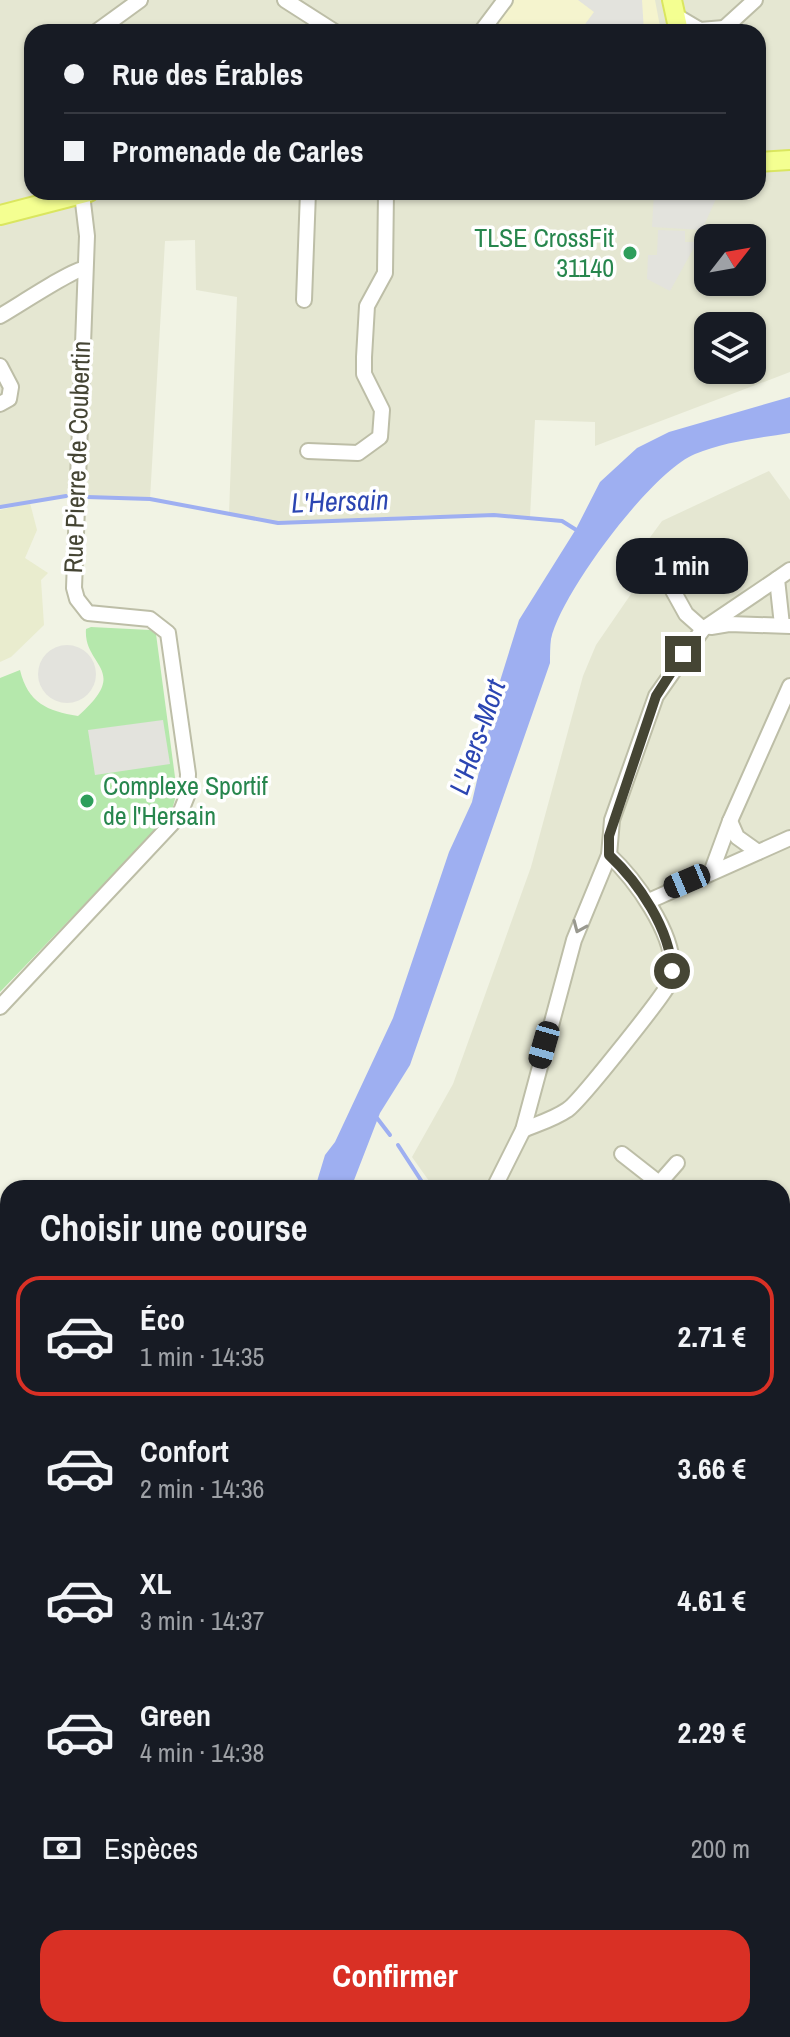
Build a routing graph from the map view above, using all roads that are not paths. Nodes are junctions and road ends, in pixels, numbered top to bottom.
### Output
1 (140, 0) edge
2 (285, 0) edge
3 (505, 0) edge
4 (755, 0) edge
5 (107, 24) edge
6 (322, 24) edge
7 (487, 24) edge
8 (729, 24) edge
9 (790, 160) edge
10 (766, 162) edge
11 (59, 200) edge
12 (86, 200) edge
13 (308, 200) edge
14 (386, 200) edge
15 (0, 215) edge
16 (84, 269) junction
17 (42, 294) junction
18 (83, 297) junction
19 (304, 300) dead end
20 (0, 316) edge
21 (0, 366) edge
22 (0, 404) edge
23 (308, 451) dead end
24 (644, 562) dead end
25 (784, 574) edge
26 (786, 626) edge
27 (703, 629) junction
28 (790, 686) edge
29 (730, 821) junction
30 (790, 838) edge
31 (758, 852) junction
32 (609, 855) junction
33 (712, 870) junction
34 (649, 901) junction
35 (0, 1007) edge
36 (529, 1098) junction
37 (550, 1118) junction
38 (523, 1130) junction
39 (622, 1154) dead end
40 (677, 1163) dead end
41 (498, 1180) edge
42 (650, 1180) edge
43 (662, 1180) edge

1 - 5 street
2 - 6 street
3 - 7 street
4 - 8 street
9 - 10 main road
11 - 15 main road
12 - 16 street, Rue Pierre de Coubertin
13 - 19 street
14 - 23 street
16 - 17 street
16 - 18 street, Rue Pierre de Coubertin
17 - 18 street
17 - 20 street
18 - 35 street, Rue Pierre de Coubertin
21 - 22 street
24 - 27 street
25 - 26 street
25 - 27 street
26 - 27 street
27 - 32 street
28 - 29 street
29 - 31 street
29 - 33 street
30 - 31 street
31 - 33 street
32 - 34 street
32 -> 36 street
33 - 34 street
34 - 37 street
36 - 37 street
36 - 38 street
37 - 38 street
38 - 41 street
39 - 42 street
40 - 43 street

